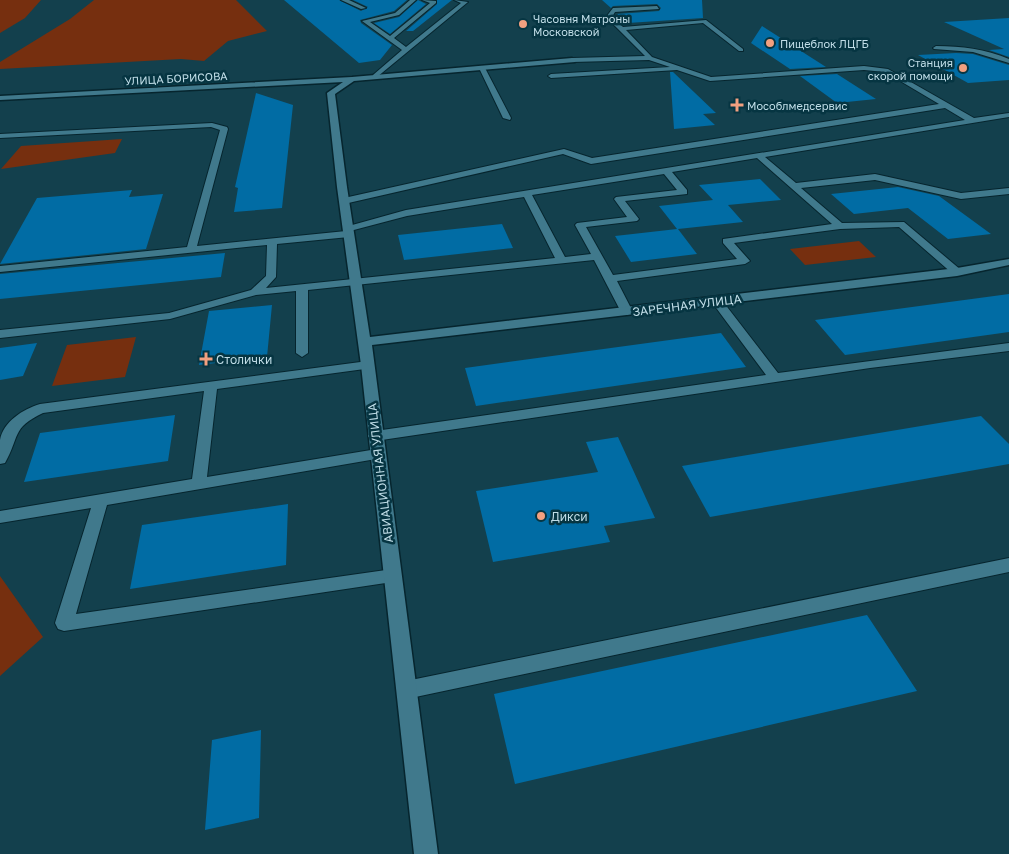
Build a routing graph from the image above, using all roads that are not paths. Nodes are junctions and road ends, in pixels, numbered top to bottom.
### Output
1 (344, 0) edge
2 (414, 0) edge
3 (425, 0) edge
4 (457, 0) edge
5 (362, 8) dead end
6 (657, 8) dead end
7 (622, 29) junction
8 (390, 39) junction
9 (936, 48) dead end
10 (406, 50) junction
11 (741, 50) dead end
12 (650, 58) junction
13 (572, 60) joint
14 (1009, 60) edge
15 (482, 68) junction
16 (680, 68) junction
17 (375, 76) junction
18 (551, 76) dead end
19 (352, 79) junction
20 (0, 98) edge
21 (947, 105) junction
22 (1009, 115) edge
23 (507, 118) dead end
24 (973, 121) junction
25 (0, 136) edge
26 (758, 155) junction
27 (665, 170) junction
28 (793, 186) junction
29 (1009, 191) edge
30 (528, 194) junction
31 (344, 201) junction
32 (840, 226) junction
33 (348, 232) junction
34 (272, 242) junction
35 (191, 250) junction
36 (598, 257) junction
37 (562, 260) junction
38 (1009, 262) edge
39 (0, 270) edge
40 (957, 272) junction
41 (610, 279) junction
42 (356, 282) junction
43 (302, 288) junction
44 (254, 292) junction
45 (717, 301) junction
46 (627, 312) junction
47 (0, 334) edge
48 (365, 342) junction
49 (1009, 347) edge
50 (302, 353) dead end
51 (368, 365) junction
52 (775, 378) junction
53 (211, 386) junction
54 (376, 445) junction
55 (0, 459) edge
56 (199, 484) junction
57 (101, 500) junction
58 (0, 516) edge
59 (1009, 565) edge
60 (393, 576) junction
61 (406, 690) junction
62 (426, 854) edge

1 - 5 lane
2 - 8 lane
3 - 8 lane
4 - 10 lane
6 - 7 lane
7 - 11 lane
7 - 12 lane
8 - 10 lane
9 - 14 lane
10 - 17 lane
12 - 13 lane
12 - 16 lane
13 - 15 street, УЛИЦА БОРИСОВА
15 - 17 street, УЛИЦА БОРИСОВА
15 - 23 lane
16 - 18 lane
16 - 21 lane
17 - 19 street, УЛИЦА БОРИСОВА
19 - 20 street, УЛИЦА БОРИСОВА
19 - 31 street, АВИАЦИОННАЯ УЛИЦА
21 - 24 lane
21 - 31 lane
22 - 24 lane
24 - 26 lane
25 - 35 lane
26 - 27 lane
26 - 28 lane
27 - 30 lane
27 - 36 lane
28 - 29 lane
28 - 32 lane
30 - 33 lane
30 - 37 lane
31 - 33 street, АВИАЦИОННАЯ УЛИЦА
32 - 40 lane
32 - 41 lane
33 - 34 lane
33 - 42 street, АВИАЦИОННАЯ УЛИЦА
34 - 35 lane
34 - 44 lane
35 - 39 lane
36 - 37 lane
36 - 41 lane
37 - 42 lane
38 - 40 street, ЗАРЕЧНАЯ УЛИЦА
40 - 45 street, ЗАРЕЧНАЯ УЛИЦА
41 - 46 lane
42 - 43 lane
42 - 48 street, АВИАЦИОННАЯ УЛИЦА
43 - 44 lane
43 - 50 lane
44 - 47 lane
45 - 46 street, ЗАРЕЧНАЯ УЛИЦА
45 - 52 lane
46 - 48 street, ЗАРЕЧНАЯ УЛИЦА
48 - 51 street, АВИАЦИОННАЯ УЛИЦА
49 - 52 lane
51 - 53 lane
51 - 54 street, АВИАЦИОННАЯ УЛИЦА
52 - 54 lane
53 - 55 lane
53 - 56 lane
54 - 56 lane
54 - 60 street, АВИАЦИОННАЯ УЛИЦА
56 - 57 lane
57 - 58 lane
57 - 60 lane
59 - 61 lane
60 - 61 street, АВИАЦИОННАЯ УЛИЦА
61 - 62 street, АВИАЦИОННАЯ УЛИЦА

